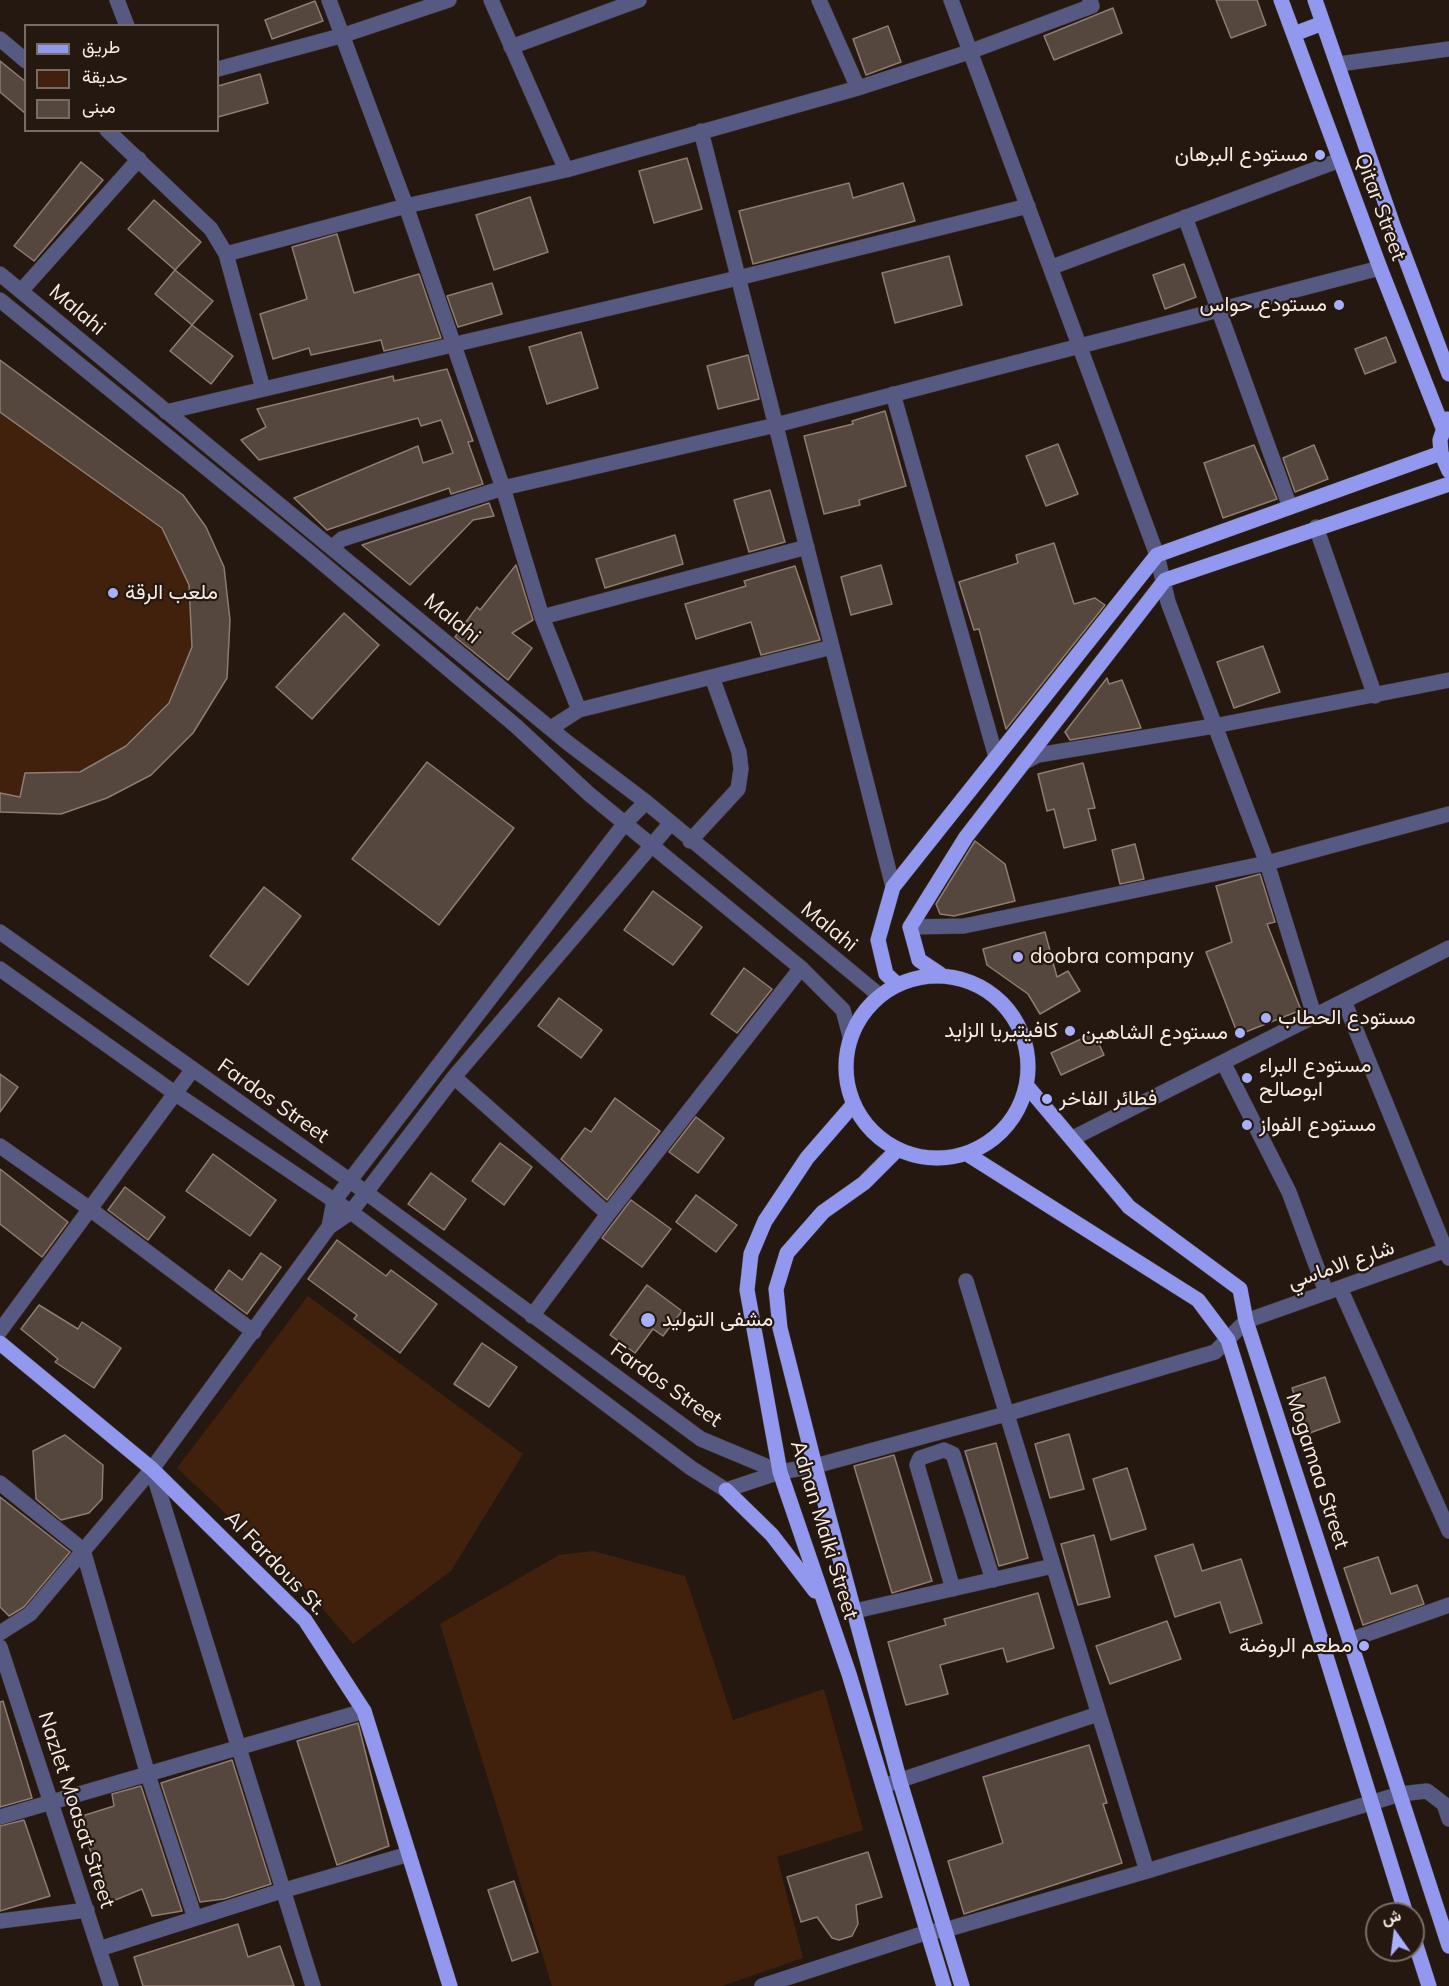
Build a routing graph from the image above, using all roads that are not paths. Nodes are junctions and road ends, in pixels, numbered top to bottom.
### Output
1 (117, 0) edge
2 (329, 0) edge
3 (449, 0) edge
4 (491, 0) edge
5 (639, 0) edge
6 (819, 0) edge
7 (951, 0) edge
8 (1090, 0) edge
9 (1281, 0) edge
10 (1315, 0) edge
11 (1323, 23) junction
12 (126, 24) edge
13 (1294, 34) junction
14 (344, 35) junction
15 (0, 39) edge
16 (511, 47) junction
17 (1449, 50) edge
18 (969, 52) junction
19 (24, 59) edge
20 (1339, 64) junction
21 (219, 69) edge
22 (858, 88) junction
23 (701, 131) junction
24 (109, 132) edge
25 (139, 159) junction
26 (1340, 160) junction
27 (566, 170) junction
28 (406, 206) junction
29 (1028, 206) junction
30 (1185, 217) junction
31 (226, 254) junction
32 (1052, 267) junction
33 (1380, 268) junction
34 (0, 274) edge
35 (738, 278) junction
36 (21, 291) junction
37 (0, 300) edge
38 (1220, 310) junction
39 (452, 345) junction
40 (1081, 346) junction
41 (1449, 374) edge
42 (263, 389) junction
43 (893, 394) junction
44 (166, 412) junction
45 (1446, 423) edge
46 (776, 425) junction
47 (1441, 453) junction
48 (1449, 471) edge
49 (1449, 484) edge
50 (503, 488) junction
51 (1290, 507) junction
52 (1316, 527) junction
53 (332, 547) junction
54 (807, 547) junction
55 (1157, 555) junction
56 (1165, 580) junction
57 (542, 617) junction
58 (832, 647) junction
59 (712, 677) junction
60 (1449, 680) edge
61 (1375, 696) junction
62 (579, 710) junction
63 (1214, 726) junction
64 (551, 728) junction
65 (996, 757) junction
66 (1023, 763) junction
67 (646, 802) junction
68 (1449, 814) edge
69 (945, 822) junction
70 (625, 823) junction
71 (670, 824) junction
72 (966, 837) junction
73 (690, 841) junction
74 (650, 844) junction
75 (1267, 863) junction
76 (893, 887) junction
77 (910, 927) junction
78 (0, 933) edge
79 (1449, 948) edge
80 (801, 968) junction
81 (0, 969) edge
82 (940, 974) junction
83 (897, 984) junction
84 (879, 995) junction
85 (1344, 1001) junction
86 (1314, 1015) junction
87 (850, 1036) junction
88 (1224, 1064) junction
89 (193, 1070) junction
90 (453, 1077) junction
91 (1027, 1086) junction
92 (176, 1094) junction
93 (853, 1105) junction
94 (1072, 1138) junction
95 (0, 1146) edge
96 (897, 1150) junction
97 (966, 1154) junction
98 (349, 1180) junction
99 (365, 1192) junction
100 (334, 1201) junction
101 (90, 1209) junction
102 (351, 1212) junction
103 (608, 1214) junction
104 (329, 1227) junction
105 (1448, 1253) edge
106 (966, 1281) dead end
107 (1333, 1290) junction
108 (532, 1316) junction
109 (1246, 1321) junction
110 (0, 1331) edge
111 (254, 1332) junction
112 (1228, 1340) junction
113 (0, 1343) edge
114 (1006, 1414) junction
115 (815, 1466) junction
116 (152, 1469) junction
117 (780, 1472) junction
118 (0, 1483) edge
119 (726, 1490) junction
120 (1449, 1531) edge
121 (83, 1550) junction
122 (1053, 1566) junction
123 (993, 1580) junction
124 (953, 1588) junction
125 (823, 1602) junction
126 (1449, 1605) edge
127 (855, 1611) junction
128 (0, 1633) edge
129 (1350, 1640) junction
130 (0, 1647) edge
131 (364, 1711) junction
132 (1098, 1714) junction
133 (239, 1748) junction
134 (148, 1775) junction
135 (900, 1782) junction
136 (884, 1786) junction
137 (1400, 1794) junction
138 (1371, 1802) junction
139 (51, 1803) junction
140 (0, 1817) edge
141 (1449, 1818) edge
142 (409, 1854) junction
143 (1147, 1871) junction
144 (284, 1890) junction
145 (1402, 1902) edge
146 (87, 1910) junction
147 (195, 1918) junction
148 (0, 1921) edge
149 (945, 1930) junction
150 (928, 1932) junction
151 (1449, 1946) edge
152 (99, 1949) junction
153 (1421, 1962) edge
154 (111, 1986) edge
155 (313, 1986) edge
156 (450, 1986) edge
157 (762, 1986) edge
158 (944, 1986) edge
159 (962, 1986) edge
160 (1429, 1986) edge

1 - 12 street
2 - 14 street
3 - 14 street
4 - 16 street
5 - 16 street
6 - 22 street
7 - 18 street
8 - 18 street
9 - 13 main road, Qitar Street
10 - 11 main road, Qitar Street
11 - 13 main road
11 - 20 main road, Qitar Street
13 - 26 main road, Qitar Street
14 - 21 street
14 - 28 street
15 - 19 street
16 - 27 street
17 - 20 street
18 - 22 street
18 - 29 street
20 - 41 main road, Qitar Street
22 - 23 street
23 - 27 street
23 - 35 street
24 - 25 street
25 - 31 street
25 - 36 street
26 - 30 street
26 - 33 main road, Qitar Street
27 - 28 street
28 - 31 street
28 - 39 street
29 - 32 street
29 - 35 street
30 - 32 street
30 - 38 street
31 - 42 street
32 - 40 street
33 - 38 street
33 - 45 main road, Qitar Street
34 - 36 street, Malahi
35 - 39 street
35 - 46 street
36 - 44 street, Malahi
37 - 70 street, Malahi
38 - 40 street
38 - 51 street
39 - 42 street
39 - 50 street
40 - 43 street
40 - 55 street
42 - 44 street
43 - 46 street
43 - 65 street
44 - 53 street, Malahi
45 - 47 main road
46 - 50 street
46 - 54 street
47 - 48 main road
47 - 51 main road
49 - 52 main road
50 - 53 street
50 - 57 street
51 - 55 main road
52 - 56 main road
52 - 61 street
53 - 64 street, Malahi
54 - 57 street
54 - 58 street
55 - 56 street
55 - 65 main road
56 - 63 street
56 - 66 main road
57 - 62 street
58 - 59 street
58 - 76 street
59 - 62 street
59 - 73 street
60 - 61 street
61 - 63 street
62 - 64 street
63 - 66 street
63 - 75 street
64 - 67 street, Malahi
65 - 69 main road
66 - 72 main road
67 - 70 street
67 - 71 street, Malahi
68 - 75 street
69 - 72 main road
69 - 76 main road
70 - 74 street, Malahi
70 - 98 street
71 - 73 street, Malahi
71 - 74 street
72 - 77 main road
73 - 84 street, Malahi
74 - 80 street, Malahi
74 - 90 street
75 - 77 street
75 - 86 street
76 - 83 main road
77 - 82 main road
78 - 89 street, Fardos Street
79 - 85 street
80 - 87 street, Malahi
80 - 103 street
81 - 92 street
82 - 83 main road
82 - 91 main road
83 - 84 main road
84 - 87 main road
85 - 86 street
85 - 105 street
86 - 88 street
87 - 93 main road
88 - 94 street
88 - 107 street
89 - 92 street
89 - 98 street, Fardos Street
90 - 99 street
90 - 103 street
91 - 94 main road, Mogamaa Street
91 - 97 main road
92 - 100 street
92 - 101 street
93 - 96 main road
93 - 117 main road, Adnan Malki Street
94 - 109 main road, Mogamaa Street
95 - 101 street
96 - 97 main road
96 - 115 main road, Adnan Malki Street
97 - 112 main road
98 - 99 street, Fardos Street
98 - 100 street
99 - 102 street
99 - 108 street, Fardos Street
100 - 102 street
100 - 104 street
101 - 110 street
101 - 111 street
102 - 104 street
102 - 119 street
103 - 108 street
104 - 111 street
105 - 107 street, شارع الاماسي
106 - 114 street
107 - 109 street, شارع الاماسي
107 - 120 street
108 - 117 street, Fardos Street
109 - 112 street
109 - 129 main road, Mogamaa Street
111 - 116 street
112 - 114 street
112 - 138 main road
113 - 116 main road, Al Fardous St.
114 - 115 street
114 - 122 street
115 - 117 street
115 - 127 main road, Adnan Malki Street
116 - 121 street
116 - 131 main road, Al Fardous St.
116 - 133 street
117 - 119 street
117 - 125 main road, Adnan Malki Street
118 - 121 street
119 - 125 main road
121 - 128 street
121 - 134 street
122 - 123 street
122 - 132 street
123 - 124 street
123 - 124 street
124 - 127 street
125 - 136 main road, Adnan Malki Street
126 - 129 street
127 - 135 main road, Adnan Malki Street
129 - 137 main road, Mogamaa Street
130 - 139 street, Nazlet Moasat Street
131 - 133 street
131 - 142 main road, Al Fardous St.
132 - 135 street
132 - 143 street
133 - 134 street
133 - 144 street
134 - 139 street
134 - 147 street
135 - 136 street
135 - 149 main road, Adnan Malki Street
136 - 150 main road, Adnan Malki Street
137 - 138 street
137 - 141 street
137 - 151 main road, Mogamaa Street
138 - 143 street
138 - 145 main road
139 - 140 street
139 - 146 street, Nazlet Moasat Street
142 - 144 street
142 - 156 main road, Al Fardous St.
143 - 149 street
144 - 147 street
144 - 155 street
146 - 148 street
146 - 152 street, Nazlet Moasat Street
147 - 152 street
149 - 150 street
149 - 159 main road, Adnan Malki Street
150 - 157 street
150 - 158 main road, Adnan Malki Street
152 - 154 street, Nazlet Moasat Street
153 - 160 main road

